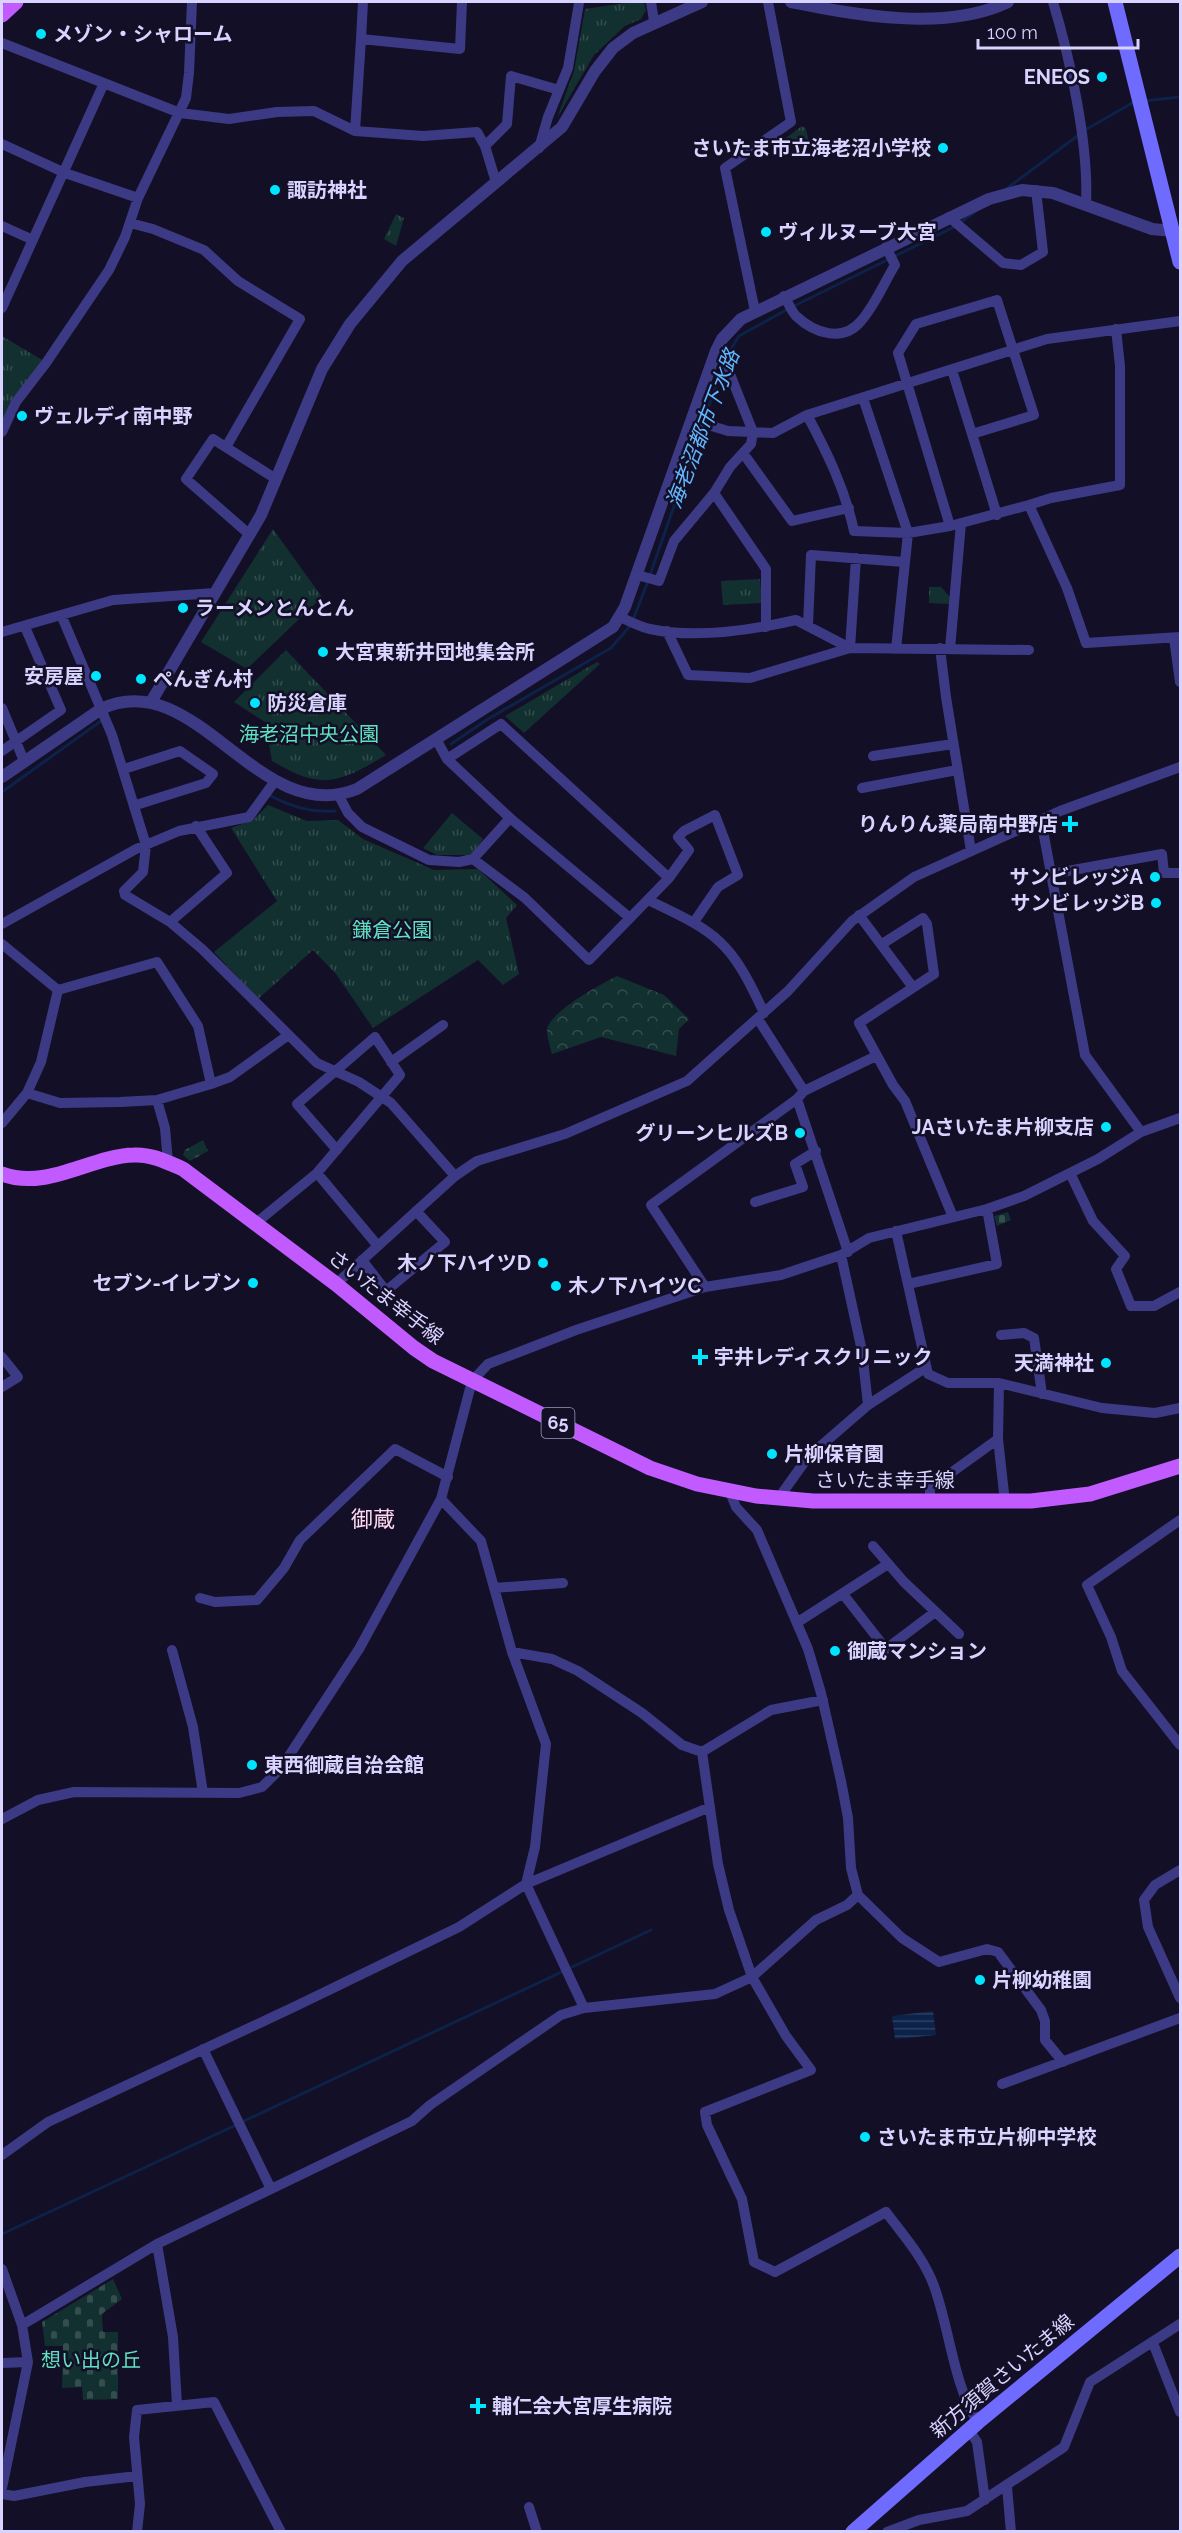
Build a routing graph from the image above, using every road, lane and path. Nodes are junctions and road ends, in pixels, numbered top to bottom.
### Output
1 (16, 2) edge
2 (192, 2) edge
3 (363, 2) edge
4 (462, 2) edge
5 (578, 2) edge
6 (591, 2) edge
7 (651, 2) edge
8 (702, 2) edge
9 (768, 2) edge
10 (791, 2) edge
11 (1008, 2) edge
12 (1053, 2) edge
13 (1115, 2) edge
14 (991, 5) edge
15 (2, 15) edge
16 (654, 21) junction
17 (361, 39) junction
18 (2, 44) edge
19 (104, 84) junction
20 (559, 90) junction
21 (180, 113) junction
22 (355, 131) junction
23 (2, 144) edge
24 (486, 146) junction
25 (539, 148) junction
26 (65, 173) junction
27 (496, 182) junction
28 (1036, 190) junction
29 (138, 198) junction
30 (1086, 204) junction
31 (949, 217) junction
32 (130, 224) junction
33 (2, 226) edge
34 (1177, 230) edge
35 (33, 240) junction
36 (886, 247) junction
37 (1180, 262) edge
38 (784, 296) junction
39 (2, 308) edge
40 (755, 311) junction
41 (1180, 321) edge
42 (1116, 329) junction
43 (1015, 351) junction
44 (726, 364) dead end
45 (952, 370) junction
46 (907, 385) junction
47 (862, 398) junction
48 (807, 415) junction
49 (692, 420) junction
50 (2, 432) edge
51 (753, 432) junction
52 (972, 434) junction
53 (226, 447) junction
54 (743, 453) junction
55 (276, 479) junction
56 (714, 493) junction
57 (1029, 504) junction
58 (849, 508) junction
59 (997, 515) junction
60 (956, 524) junction
61 (908, 533) junction
62 (250, 535) junction
63 (856, 558) junction
64 (904, 562) junction
65 (637, 575) junction
66 (215, 593) junction
67 (62, 616) junction
68 (629, 621) junction
69 (808, 625) junction
70 (25, 627) junction
71 (766, 627) junction
72 (667, 631) junction
73 (2, 632) edge
74 (1177, 637) edge
75 (850, 648) junction
76 (945, 648) junction
77 (896, 649) junction
78 (1029, 650) dead end
79 (1180, 682) edge
80 (151, 702) junction
81 (2, 708) edge
82 (101, 709) junction
83 (435, 739) junction
84 (16, 742) junction
85 (953, 744) junction
86 (2, 751) edge
87 (873, 756) dead end
88 (447, 759) junction
89 (24, 762) junction
90 (1180, 767) edge
91 (124, 769) junction
92 (957, 770) junction
93 (2, 777) edge
94 (275, 781) junction
95 (862, 788) dead end
96 (338, 794) junction
97 (136, 805) junction
98 (510, 818) junction
99 (1041, 820) junction
100 (196, 826) junction
101 (146, 846) junction
102 (971, 851) junction
103 (473, 859) junction
104 (1180, 873) edge
105 (1051, 874) junction
106 (669, 878) junction
107 (648, 900) junction
108 (859, 915) junction
109 (630, 918) junction
110 (2, 922) edge
111 (170, 922) junction
112 (694, 922) junction
113 (2, 944) edge
114 (882, 945) junction
115 (912, 986) junction
116 (58, 990) junction
117 (761, 1016) junction
118 (443, 1025) dead end
119 (287, 1036) junction
120 (876, 1056) junction
121 (392, 1062) junction
122 (334, 1072) junction
123 (211, 1083) junction
124 (27, 1094) junction
125 (801, 1095) junction
126 (383, 1096) junction
127 (157, 1100) junction
128 (1180, 1118) edge
129 (2, 1123) edge
130 (1141, 1132) junction
131 (337, 1150) junction
132 (816, 1151) junction
133 (168, 1162) junction
134 (317, 1173) junction
135 (1070, 1173) junction
136 (2, 1174) edge
137 (455, 1176) junction
138 (755, 1202) dead end
139 (987, 1209) junction
140 (416, 1211) junction
141 (953, 1217) junction
142 (256, 1223) junction
143 (896, 1231) junction
144 (378, 1246) junction
145 (844, 1254) junction
146 (362, 1260) junction
147 (336, 1284) junction
148 (908, 1284) junction
149 (705, 1287) junction
150 (1180, 1292) edge
151 (1002, 1335) dead end
152 (2, 1357) edge
153 (925, 1368) junction
154 (472, 1381) junction
155 (999, 1383) junction
156 (2, 1387) edge
157 (1042, 1394) junction
158 (868, 1405) junction
159 (1180, 1408) edge
160 (998, 1438) junction
161 (1180, 1466) edge
162 (448, 1478) junction
163 (730, 1492) junction
164 (441, 1498) junction
165 (778, 1499) junction
166 (930, 1501) junction
167 (1005, 1502) junction
168 (1180, 1520) edge
169 (873, 1546) dead end
170 (888, 1564) junction
171 (563, 1583) dead end
172 (494, 1588) junction
173 (843, 1594) junction
174 (200, 1598) dead end
175 (935, 1612) junction
176 (798, 1622) junction
177 (959, 1634) dead end
178 (172, 1650) dead end
179 (512, 1652) junction
180 (823, 1700) junction
181 (1180, 1745) edge
182 (702, 1752) junction
183 (203, 1793) junction
184 (710, 1807) junction
185 (2, 1819) edge
186 (1180, 1870) edge
187 (526, 1884) junction
188 (858, 1895) junction
189 (752, 1977) junction
190 (1180, 1998) edge
191 (584, 2008) junction
192 (1180, 2018) edge
193 (203, 2049) junction
194 (1063, 2062) junction
195 (1002, 2084) dead end
196 (2, 2155) edge
197 (271, 2189) junction
198 (157, 2244) junction
199 (1180, 2256) edge
200 (2, 2269) edge
201 (1180, 2324) edge
202 (22, 2325) junction
203 (1153, 2343) junction
204 (28, 2362) junction
205 (2, 2363) edge
206 (177, 2404) junction
207 (1180, 2412) edge
208 (973, 2426) junction
209 (137, 2476) junction
210 (1007, 2487) junction
211 (2, 2488) edge
212 (2, 2494) edge
213 (985, 2500) junction
214 (529, 2507) dead end
215 (137, 2532) edge
216 (281, 2532) edge
217 (537, 2532) edge
218 (853, 2532) edge
219 (887, 2532) edge
220 (1011, 2532) edge

1 - 15 main road
2 - 21 street
3 - 17 street
4 - 17 street
5 - 6 street
5 - 20 street
7 - 16 street
8 - 16 street
9 - 40 street
10 - 14 street
11 - 14 street
12 - 30 street
13 - 34 main road
16 - 25 street
17 - 22 street
18 - 19 street
19 - 21 street
19 - 26 street
20 - 24 street
20 - 25 street
21 - 22 street
21 - 29 street
22 - 24 street
23 - 26 street
24 - 27 street
25 - 27 street
26 - 29 street
26 - 35 street
27 - 55 street
28 - 30 street
28 - 31 street
28 - 31 street
29 - 32 street
30 - 34 street
31 - 36 street
32 - 50 street
32 - 53 street
33 - 35 street
34 - 37 main road
35 - 39 street
36 - 38 street
36 - 38 street
38 - 40 street
40 - 49 street
41 - 42 street
42 - 43 street
42 - 57 street
43 - 45 street
43 - 46 street
43 - 52 street
44 - 51 street
45 - 46 street
45 - 52 street
46 - 47 street
46 - 60 street
47 - 48 street
47 - 61 street
48 - 51 street
48 - 58 street
49 - 51 street
49 - 65 street
51 - 54 street
52 - 59 street
53 - 55 street
53 - 62 street
54 - 56 street
54 - 58 street
55 - 62 street
56 - 65 street
56 - 71 street
57 - 59 street
57 - 74 street
58 - 61 street
59 - 60 street
60 - 61 street
60 - 76 street
61 - 64 street
62 - 66 street
63 - 64 street
63 - 69 street
63 - 75 street
64 - 77 street
65 - 68 street
66 - 67 street
66 - 80 street
67 - 70 street
67 - 82 street
68 - 72 street
68 - 83 street
69 - 71 street
69 - 75 street
70 - 73 street
70 - 84 street
71 - 72 street
72 - 75 street
74 - 79 street
75 - 77 street
76 - 77 street
76 - 78 street
76 - 85 street
80 - 82 street
80 - 94 street
81 - 84 street
82 - 89 street
82 - 91 street
83 - 88 street
83 - 96 street
84 - 86 street
84 - 89 street
85 - 87 street
85 - 92 street
88 - 98 street
88 - 106 street
89 - 93 street
90 - 99 street
91 - 97 street
91 - 97 street
92 - 95 street
92 - 102 street
94 - 96 street
94 - 100 street
96 - 103 street
97 - 101 street
98 - 103 street
98 - 109 street
99 - 102 street
99 - 105 street
100 - 101 street
100 - 111 street
101 - 110 street
101 - 111 street
102 - 108 street
103 - 109 street
104 - 105 street
105 - 130 street
106 - 107 street
106 - 112 street
107 - 109 street
107 - 112 street
108 - 114 street
108 - 117 street
111 - 119 street
112 - 117 street
113 - 116 street
114 - 115 street
114 - 115 street
115 - 120 street
116 - 123 street
116 - 124 street
117 - 125 street
117 - 137 street
118 - 121 street
119 - 122 street
119 - 123 street
120 - 125 street
120 - 141 street
121 - 122 street
121 - 126 street
122 - 126 street
122 - 131 street
123 - 127 street
124 - 127 street
124 - 129 street
125 - 132 street
125 - 149 street
126 - 131 street
126 - 137 street
127 - 133 street
128 - 130 street
130 - 135 street
131 - 134 street
132 - 138 street
132 - 145 street
133 - 136 main road, さいたま幸手線 / 65
133 - 142 main road, さいたま幸手線 / 65
134 - 142 street
134 - 144 street
135 - 139 street
135 - 150 street
137 - 140 street
139 - 141 street
139 - 148 street
140 - 144 street
140 - 146 street
141 - 143 street
142 - 147 main road, さいたま幸手線 / 65
143 - 145 street
143 - 148 street
144 - 146 street
145 - 149 street
145 - 158 street
146 - 147 street
147 - 154 main road, さいたま幸手線 / 65
148 - 153 street
149 - 154 street
151 - 157 street
152 - 156 street
153 - 155 street
153 - 158 street
154 - 162 street
154 - 163 main road, さいたま幸手線 / 65
155 - 157 street
155 - 160 street
157 - 159 street
158 - 165 street
160 - 166 street
160 - 167 street
161 - 167 main road, さいたま幸手線 / 65
162 - 164 street
162 - 174 street
163 - 165 main road, さいたま幸手線 / 65
163 - 176 street
164 - 172 street
164 - 183 street
165 - 166 main road, さいたま幸手線 / 65
166 - 167 main road, さいたま幸手線 / 65
168 - 181 street
169 - 170 street
170 - 173 street
170 - 175 street
171 - 172 street
172 - 179 street
173 - 175 street
173 - 176 street
175 - 177 street
176 - 180 street
178 - 183 street
179 - 182 street
179 - 187 street
180 - 182 street
180 - 188 street
182 - 184 street
183 - 185 street
184 - 187 street
184 - 189 street
186 - 190 street
187 - 191 street
187 - 193 street
188 - 189 street
188 - 194 street
189 - 191 street
189 - 208 street
191 - 197 street
192 - 194 street
193 - 196 street
193 - 197 street
194 - 195 street
197 - 198 street
198 - 202 street
198 - 206 street
199 - 208 main road, 新方須賀さいたま線
200 - 202 street
201 - 203 street
202 - 204 street
203 - 207 street
203 - 210 street
204 - 205 street
204 - 211 street
206 - 209 street
206 - 216 street
208 - 213 street
208 - 218 main road, 新方須賀さいたま線
209 - 212 street
209 - 215 street
210 - 213 street
210 - 220 street
213 - 219 street
214 - 217 street

